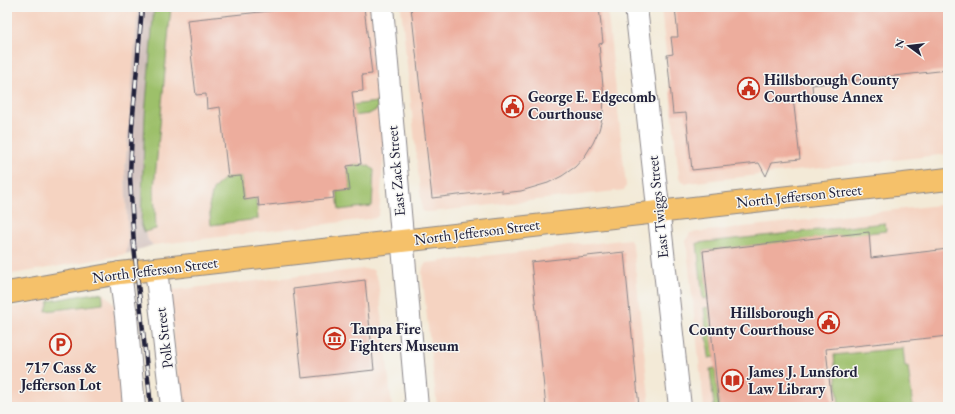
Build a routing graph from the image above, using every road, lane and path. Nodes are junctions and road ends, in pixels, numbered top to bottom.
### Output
1 (382, 7) edge
2 (636, 7) edge
3 (948, 179) edge
4 (658, 212) junction
5 (402, 241) junction
6 (156, 269) junction
7 (120, 273) junction
8 (7, 293) edge
9 (134, 407) edge
10 (172, 407) edge
11 (417, 407) edge
12 (680, 407) edge

1 - 5 street, East Zack Street
2 - 4 street, East Twiggs Street
3 - 4 main road, North Jefferson Street
4 - 5 main road, North Jefferson Street
4 - 12 street, East Twiggs Street
5 - 6 main road, North Jefferson Street
5 - 11 street, East Zack Street
6 - 7 main road, North Jefferson Street
6 - 10 street, Polk Street
7 - 8 main road, North Jefferson Street
7 - 9 street

